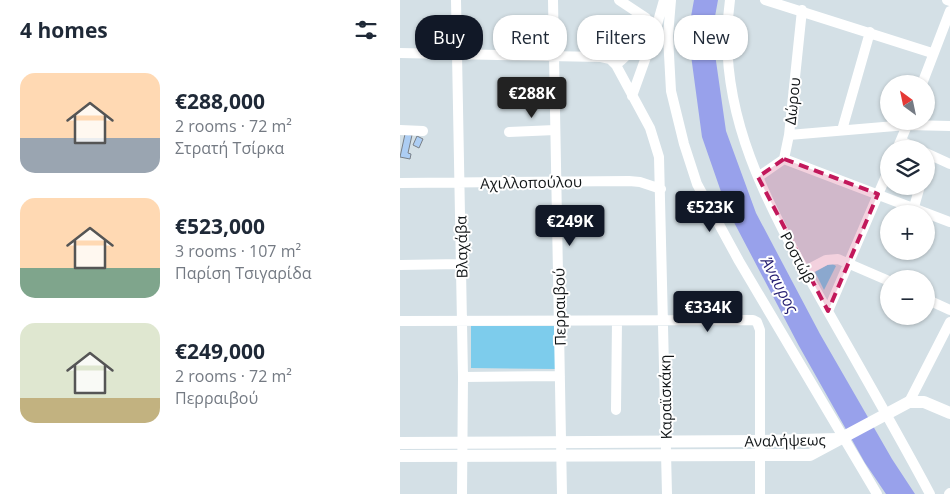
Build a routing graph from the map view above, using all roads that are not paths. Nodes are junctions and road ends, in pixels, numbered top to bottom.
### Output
1 (456, 0) edge
2 (553, 0) edge
3 (619, 0) edge
4 (664, 0) edge
5 (671, 0) edge
6 (730, 0) edge
7 (765, 0) edge
8 (802, 10) junction
9 (950, 11) edge
10 (456, 15) edge
11 (553, 15) edge
12 (870, 32) junction
13 (400, 53) edge
14 (415, 53) edge
15 (932, 53) junction
16 (567, 56) edge
17 (457, 60) edge
18 (554, 60) edge
19 (616, 65) junction
20 (925, 75) edge
21 (632, 96) junction
22 (935, 125) edge
23 (880, 126) edge
24 (950, 126) edge
25 (400, 130) edge
26 (555, 130) junction
27 (842, 130) junction
28 (423, 131) dead end
29 (509, 132) dead end
30 (789, 135) junction
31 (784, 159) junction
32 (935, 159) edge
33 (950, 164) edge
34 (758, 178) junction
35 (556, 182) junction
36 (400, 183) edge
37 (460, 183) junction
38 (661, 189) junction
39 (880, 189) edge
40 (878, 194) junction
41 (908, 205) edge
42 (935, 216) edge
43 (950, 222) edge
44 (849, 262) junction
45 (400, 264) edge
46 (461, 264) junction
47 (805, 271) junction
48 (880, 277) edge
49 (935, 303) edge
50 (828, 310) junction
51 (950, 310) edge
52 (559, 320) junction
53 (400, 321) edge
54 (462, 321) junction
55 (617, 321) junction
56 (664, 321) junction
57 (950, 322) edge
58 (463, 376) junction
59 (560, 376) junction
60 (909, 402) junction
61 (616, 410) dead end
62 (950, 413) edge
63 (884, 414) junction
64 (844, 437) junction
65 (666, 441) junction
66 (759, 441) junction
67 (462, 442) junction
68 (561, 442) junction
69 (400, 443) edge
70 (666, 455) junction
71 (760, 455) junction
72 (400, 456) edge
73 (462, 456) junction
74 (561, 456) junction
75 (462, 494) edge
76 (562, 494) edge
77 (667, 494) edge
78 (760, 494) edge
79 (877, 494) edge
80 (930, 494) edge

1 - 10 street, Βλαχάβα
2 - 11 street, Περραιβού
3 - 19 street
4 - 21 street
5 - 64 street
6 - 34 street, Ροστώβ
7 - 8 street
8 - 12 street
8 - 30 street, Δώρου
9 - 15 street
12 - 15 street
12 - 27 street
13 - 14 street
15 - 20 street
16 - 19 street, Καραϊσκάκη
17 - 37 street, Βλαχάβα
18 - 26 street, Περραιβού
19 - 21 street, Καραϊσκάκη
21 - 38 street, Καραϊσκάκη
22 - 24 street
23 - 27 street
25 - 28 street
26 - 29 street
26 - 35 street, Περραιβού
27 - 30 street
30 - 31 street, Δώρου
31 - 34 street
31 - 40 street
32 - 33 street
34 - 47 street, Ροστώβ
35 - 37 street, Αχιλλοπούλου
35 - 38 street, Αχιλλοπούλου
35 - 52 street, Περραιβού
36 - 37 street, Αχιλλοπούλου
37 - 46 street, Βλαχάβα
38 - 56 street, Καραϊσκάκη
39 - 40 street
40 - 41 street
40 - 44 street
42 - 43 street
44 - 47 street
44 - 48 street
44 - 50 street
45 - 46 street
46 - 54 street, Βλαχάβα
47 - 50 street, Ροστώβ
49 - 51 street
50 - 63 street, Ροστώβ
52 - 54 street
52 - 55 street
52 - 59 street, Περραιβού
53 - 54 street
54 - 58 street, Βλαχάβα
55 - 56 street
55 - 61 street
56 - 65 street, Καραϊσκάκη
56 - 66 street
57 - 60 street
58 - 59 street
58 - 67 street, Βλαχάβα
59 - 68 street, Περραιβού
60 - 62 main road
60 - 63 main road
63 - 64 main road
63 - 80 street, Ροστώβ
64 - 66 main road, Αναλήψεως
64 - 71 main road, Αναλήψεως
64 - 79 street
65 - 66 main road, Αναλήψεως
65 - 68 main road, Αναλήψεως
65 - 70 street, Καραϊσκάκη
66 - 71 street
67 - 68 main road, Αναλήψεως
67 - 69 main road, Αναλήψεως
67 - 73 street, Βλαχάβα
68 - 74 street, Περραιβού
70 - 71 main road, Αναλήψεως
70 - 74 main road, Αναλήψεως
70 - 77 street, Καραϊσκάκη
71 - 78 street
72 - 73 main road, Αναλήψεως
73 - 74 main road, Αναλήψεως
73 - 75 street, Βλαχάβα
74 - 76 street, Περραιβού

